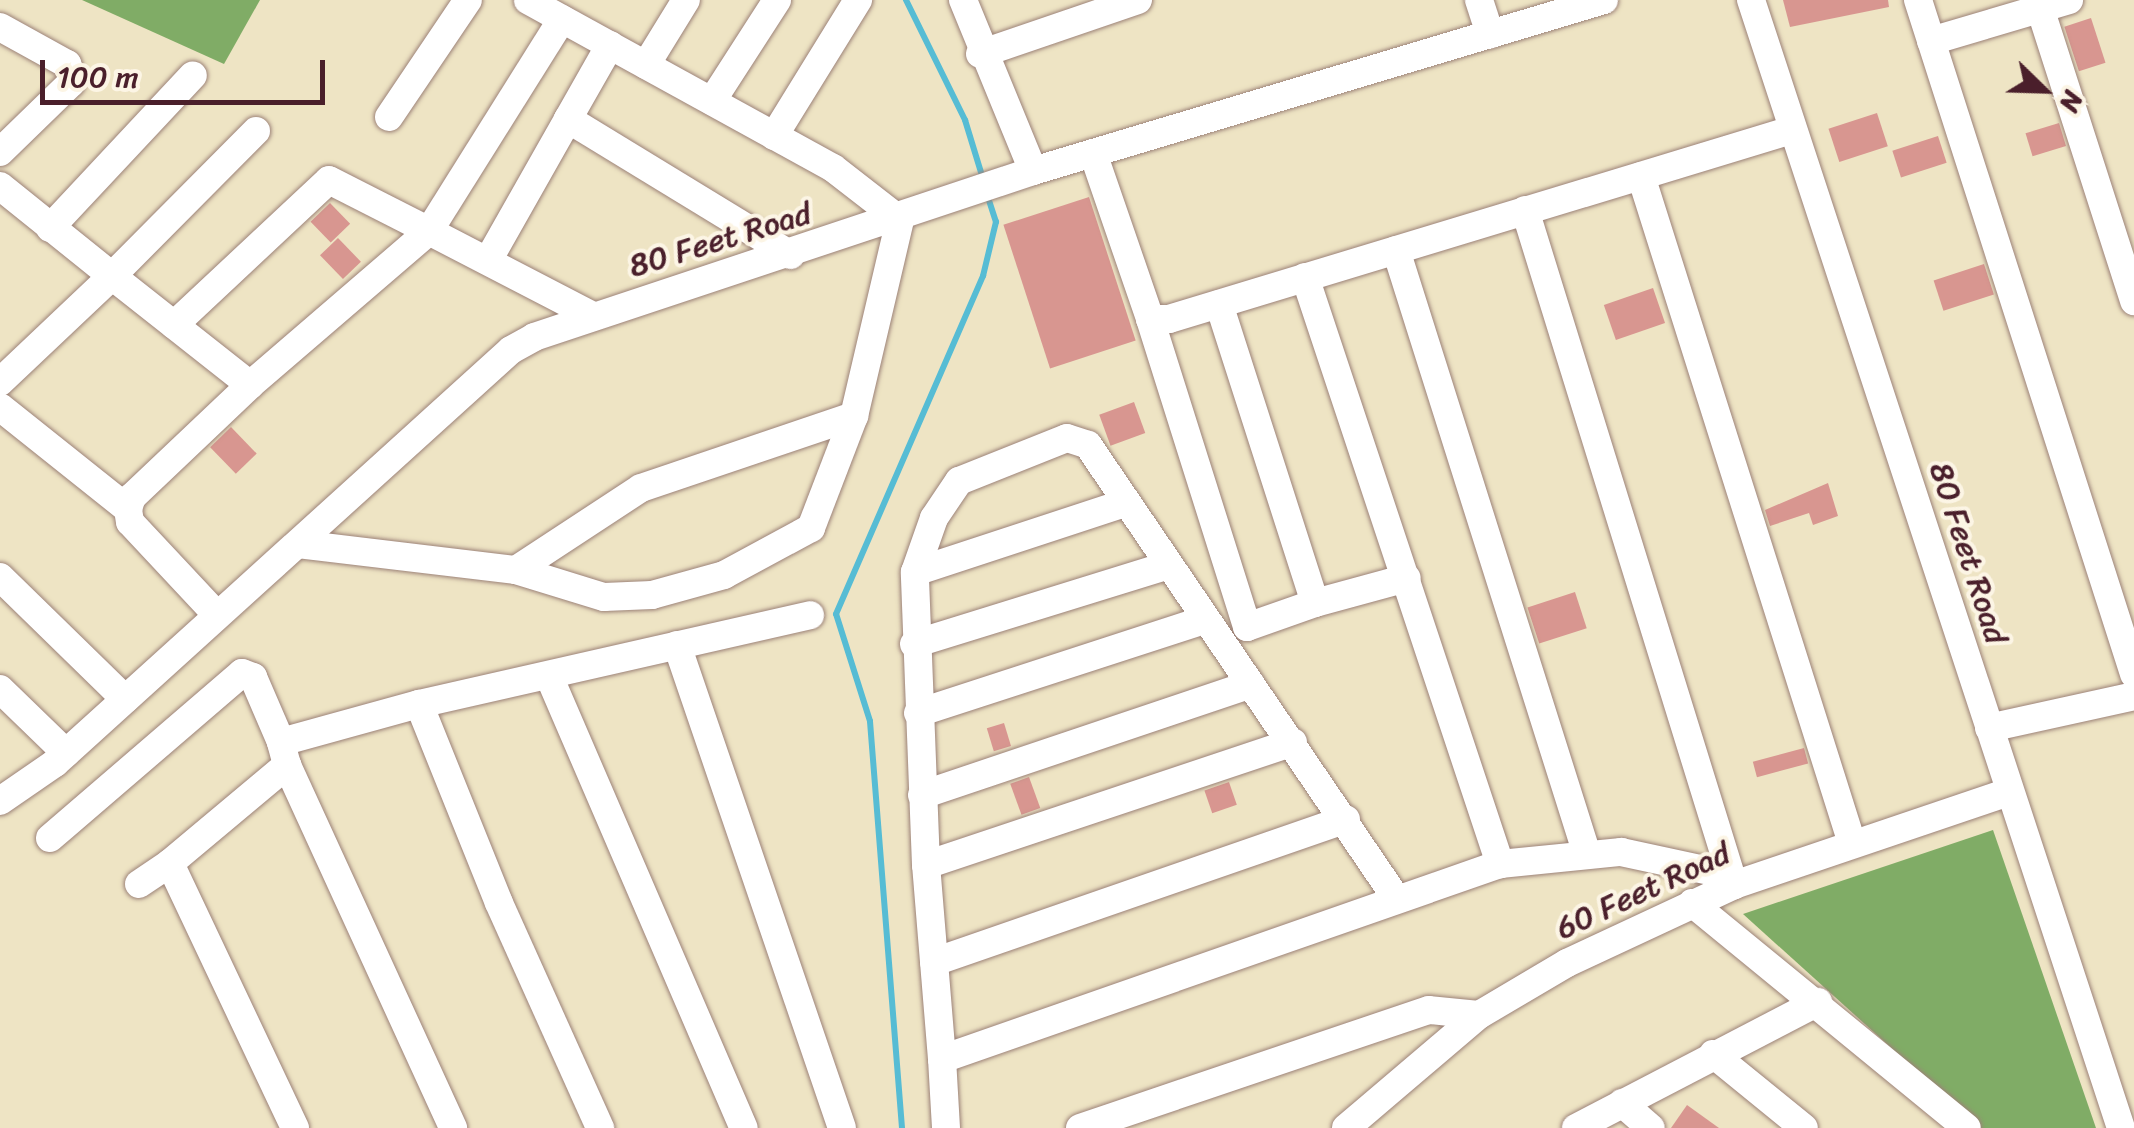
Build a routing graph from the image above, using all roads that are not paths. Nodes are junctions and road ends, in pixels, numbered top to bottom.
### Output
1 (468, 0) edge
2 (528, 0) edge
3 (686, 0) edge
4 (776, 0) edge
5 (858, 0) edge
6 (963, 0) edge
7 (1138, 0) edge
8 (1479, 0) edge
9 (1604, 0) edge
10 (1751, 0) edge
11 (1918, 0) edge
12 (2069, 0) edge
13 (2040, 8) junction
14 (562, 19) junction
15 (0, 27) edge
16 (1490, 34) junction
17 (1931, 40) junction
18 (610, 45) junction
19 (980, 54) junction
20 (646, 65) junction
21 (194, 75) dead end
22 (712, 101) junction
23 (389, 118) dead end
24 (568, 119) junction
25 (1792, 130) junction
26 (256, 131) dead end
27 (774, 136) junction
28 (5, 139) edge
29 (1093, 153) junction
30 (1032, 171) junction
31 (1641, 176) junction
32 (0, 186) edge
33 (1525, 210) junction
34 (900, 220) junction
35 (50, 228) junction
36 (428, 231) junction
37 (1396, 250) junction
38 (791, 255) junction
39 (490, 257) junction
40 (112, 276) junction
41 (1306, 277) junction
42 (2134, 300) edge
43 (1218, 304) junction
44 (592, 316) junction
45 (1150, 318) junction
46 (174, 325) junction
47 (0, 382) edge
48 (250, 385) junction
49 (0, 406) edge
50 (854, 416) junction
51 (1125, 503) junction
52 (128, 509) junction
53 (298, 544) junction
54 (1166, 566) junction
55 (516, 570) junction
56 (914, 572) junction
57 (0, 577) edge
58 (1406, 578) junction
59 (1315, 603) junction
60 (217, 615) junction
61 (810, 615) dead end
62 (1205, 620) junction
63 (914, 644) junction
64 (677, 645) junction
65 (2134, 674) edge
66 (549, 676) junction
67 (1251, 684) junction
68 (0, 688) edge
69 (2134, 696) edge
70 (125, 699) junction
71 (419, 704) junction
72 (918, 712) junction
73 (1989, 728) junction
74 (1293, 742) junction
75 (66, 753) junction
76 (284, 754) junction
77 (2009, 792) junction
78 (922, 794) junction
79 (0, 801) edge
80 (1346, 819) junction
81 (50, 838) dead end
82 (1852, 843) junction
83 (1586, 851) junction
84 (170, 863) junction
85 (926, 864) junction
86 (1500, 864) junction
87 (1731, 880) junction
88 (139, 884) dead end
89 (1396, 898) junction
90 (1692, 903) junction
91 (934, 962) junction
92 (1818, 1002) junction
93 (1479, 1015) junction
94 (1713, 1054) junction
95 (942, 1060) junction
96 (1622, 1103) junction
97 (1364, 1122) edge
98 (295, 1128) edge
99 (453, 1128) edge
100 (600, 1128) edge
101 (744, 1128) edge
102 (842, 1128) edge
103 (946, 1128) edge
104 (1080, 1128) edge
105 (1576, 1128) edge
106 (1651, 1128) edge
107 (1804, 1128) edge
108 (1967, 1128) edge
109 (2121, 1128) edge

1 - 23 street
2 - 14 street
3 - 20 street
4 - 22 street
5 - 27 street
6 - 19 street
7 - 19 street
8 - 16 street
9 - 16 street, 80 Feet Road
10 - 25 street, 80 Feet Road
11 - 17 street
12 - 13 street
13 - 17 street
13 - 42 street
14 - 18 street
14 - 36 street
15 - 28 street
16 - 29 street, 80 Feet Road
17 - 65 street
18 - 20 street
18 - 24 street
19 - 30 street
20 - 22 street
21 - 35 street
22 - 27 street
24 - 38 street
24 - 39 street
25 - 31 street
25 - 73 street, 80 Feet Road
26 - 40 street
27 - 34 street
29 - 30 street, 80 Feet Road
29 - 45 street
30 - 34 street, 80 Feet Road
31 - 33 street
31 - 82 street
32 - 35 street
33 - 37 street
33 - 87 street
34 - 38 street, 80 Feet Road
34 - 50 street
35 - 40 street
36 - 39 street
36 - 46 street
36 - 48 street
37 - 41 street
37 - 83 street
38 - 44 street, 80 Feet Road
39 - 44 street
40 - 46 street
40 - 47 street
41 - 43 street
41 - 58 street
43 - 45 street
43 - 59 street
44 - 53 street, 80 Feet Road
45 - 59 street
46 - 48 street
48 - 52 street
49 - 52 street
50 - 55 street
50 - 55 street
51 - 54 street
51 - 56 street
51 - 56 street
52 - 60 street
53 - 55 street
53 - 60 street, 80 Feet Road
54 - 62 street
54 - 63 street
56 - 63 street
57 - 70 street
58 - 59 street
58 - 86 street
60 - 70 street, 80 Feet Road
61 - 64 street
62 - 67 street
62 - 72 street
63 - 72 street
64 - 66 street
64 - 102 street
66 - 71 street
66 - 101 street
67 - 74 street
67 - 78 street
68 - 75 street
69 - 73 street
70 - 75 street, 80 Feet Road
71 - 76 street
71 - 100 street
72 - 78 street
73 - 77 street, 80 Feet Road
74 - 80 street
74 - 85 street
75 - 79 street, 80 Feet Road
76 - 81 street
76 - 84 street
76 - 99 street
77 - 82 street, 60 Feet Road
77 - 109 street, 80 Feet Road
78 - 85 street
80 - 89 street
80 - 91 street
82 - 87 street, 60 Feet Road
83 - 86 street
83 - 87 street
84 - 88 street
84 - 98 street
85 - 91 street
86 - 89 street
87 - 90 street, 60 Feet Road
89 - 95 street
90 - 92 street
90 - 93 street, 60 Feet Road
91 - 95 street
92 - 94 street
92 - 108 street
93 - 97 street, 60 Feet Road
93 - 104 street
94 - 96 street
94 - 107 street
95 - 103 street
96 - 105 street
96 - 106 street

